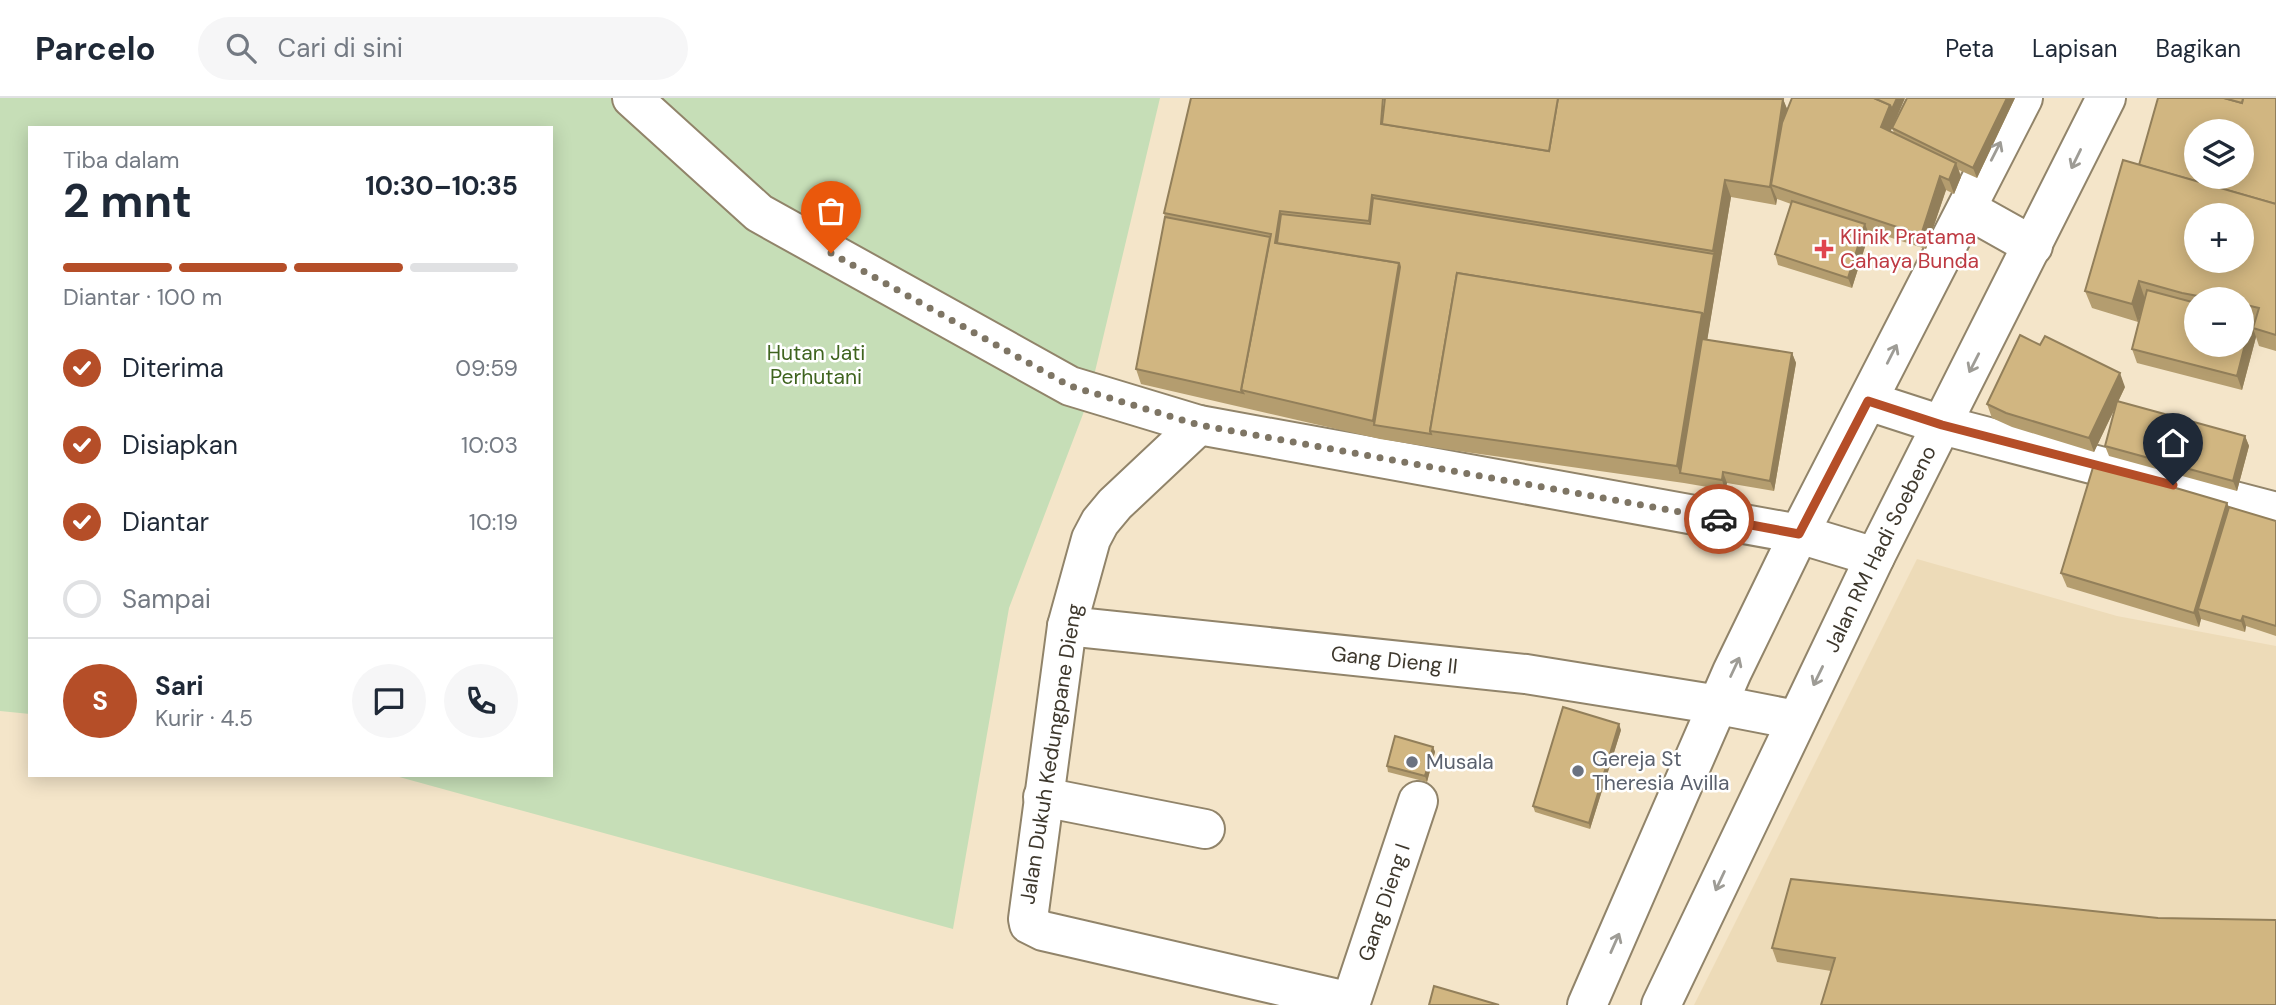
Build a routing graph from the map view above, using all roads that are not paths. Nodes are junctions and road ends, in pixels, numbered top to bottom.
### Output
1 (632, 98) edge
2 (2023, 98) edge
3 (2106, 98) edge
4 (1966, 209) junction
5 (2033, 246) junction
6 (1868, 401) junction
7 (1199, 425) junction
8 (1942, 425) junction
9 (2276, 512) edge
10 (1799, 534) junction
11 (1875, 557) junction
12 (1067, 626) junction
13 (1719, 705) junction
14 (1796, 720) junction
15 (1043, 797) junction
16 (1418, 801) dead end
17 (1205, 829) dead end
18 (1351, 1004) edge
19 (1587, 1005) edge
20 (1661, 1005) edge

1 - 7 street
4 -> 2 street
3 -> 5 street, Jalan RM Hadi Soebeno
4 - 5 street
6 -> 4 street
5 -> 8 street, Jalan RM Hadi Soebeno
6 - 8 street
6 - 10 street
7 - 10 street
7 - 12 street, Jalan Dukuh Kedungpane Dieng
8 - 9 street
8 - 11 street, Jalan RM Hadi Soebeno
10 - 11 street
13 -> 10 street
11 -> 14 street, Jalan RM Hadi Soebeno
12 - 13 street, Gang Dieng II
12 - 15 street, Jalan Dukuh Kedungpane Dieng
13 - 14 street, Gang Dieng II
19 -> 13 street
14 -> 20 street, Jalan RM Hadi Soebeno
15 - 17 street
15 - 18 street, Jalan Dukuh Kedungpane Dieng
16 - 18 street, Gang Dieng I

